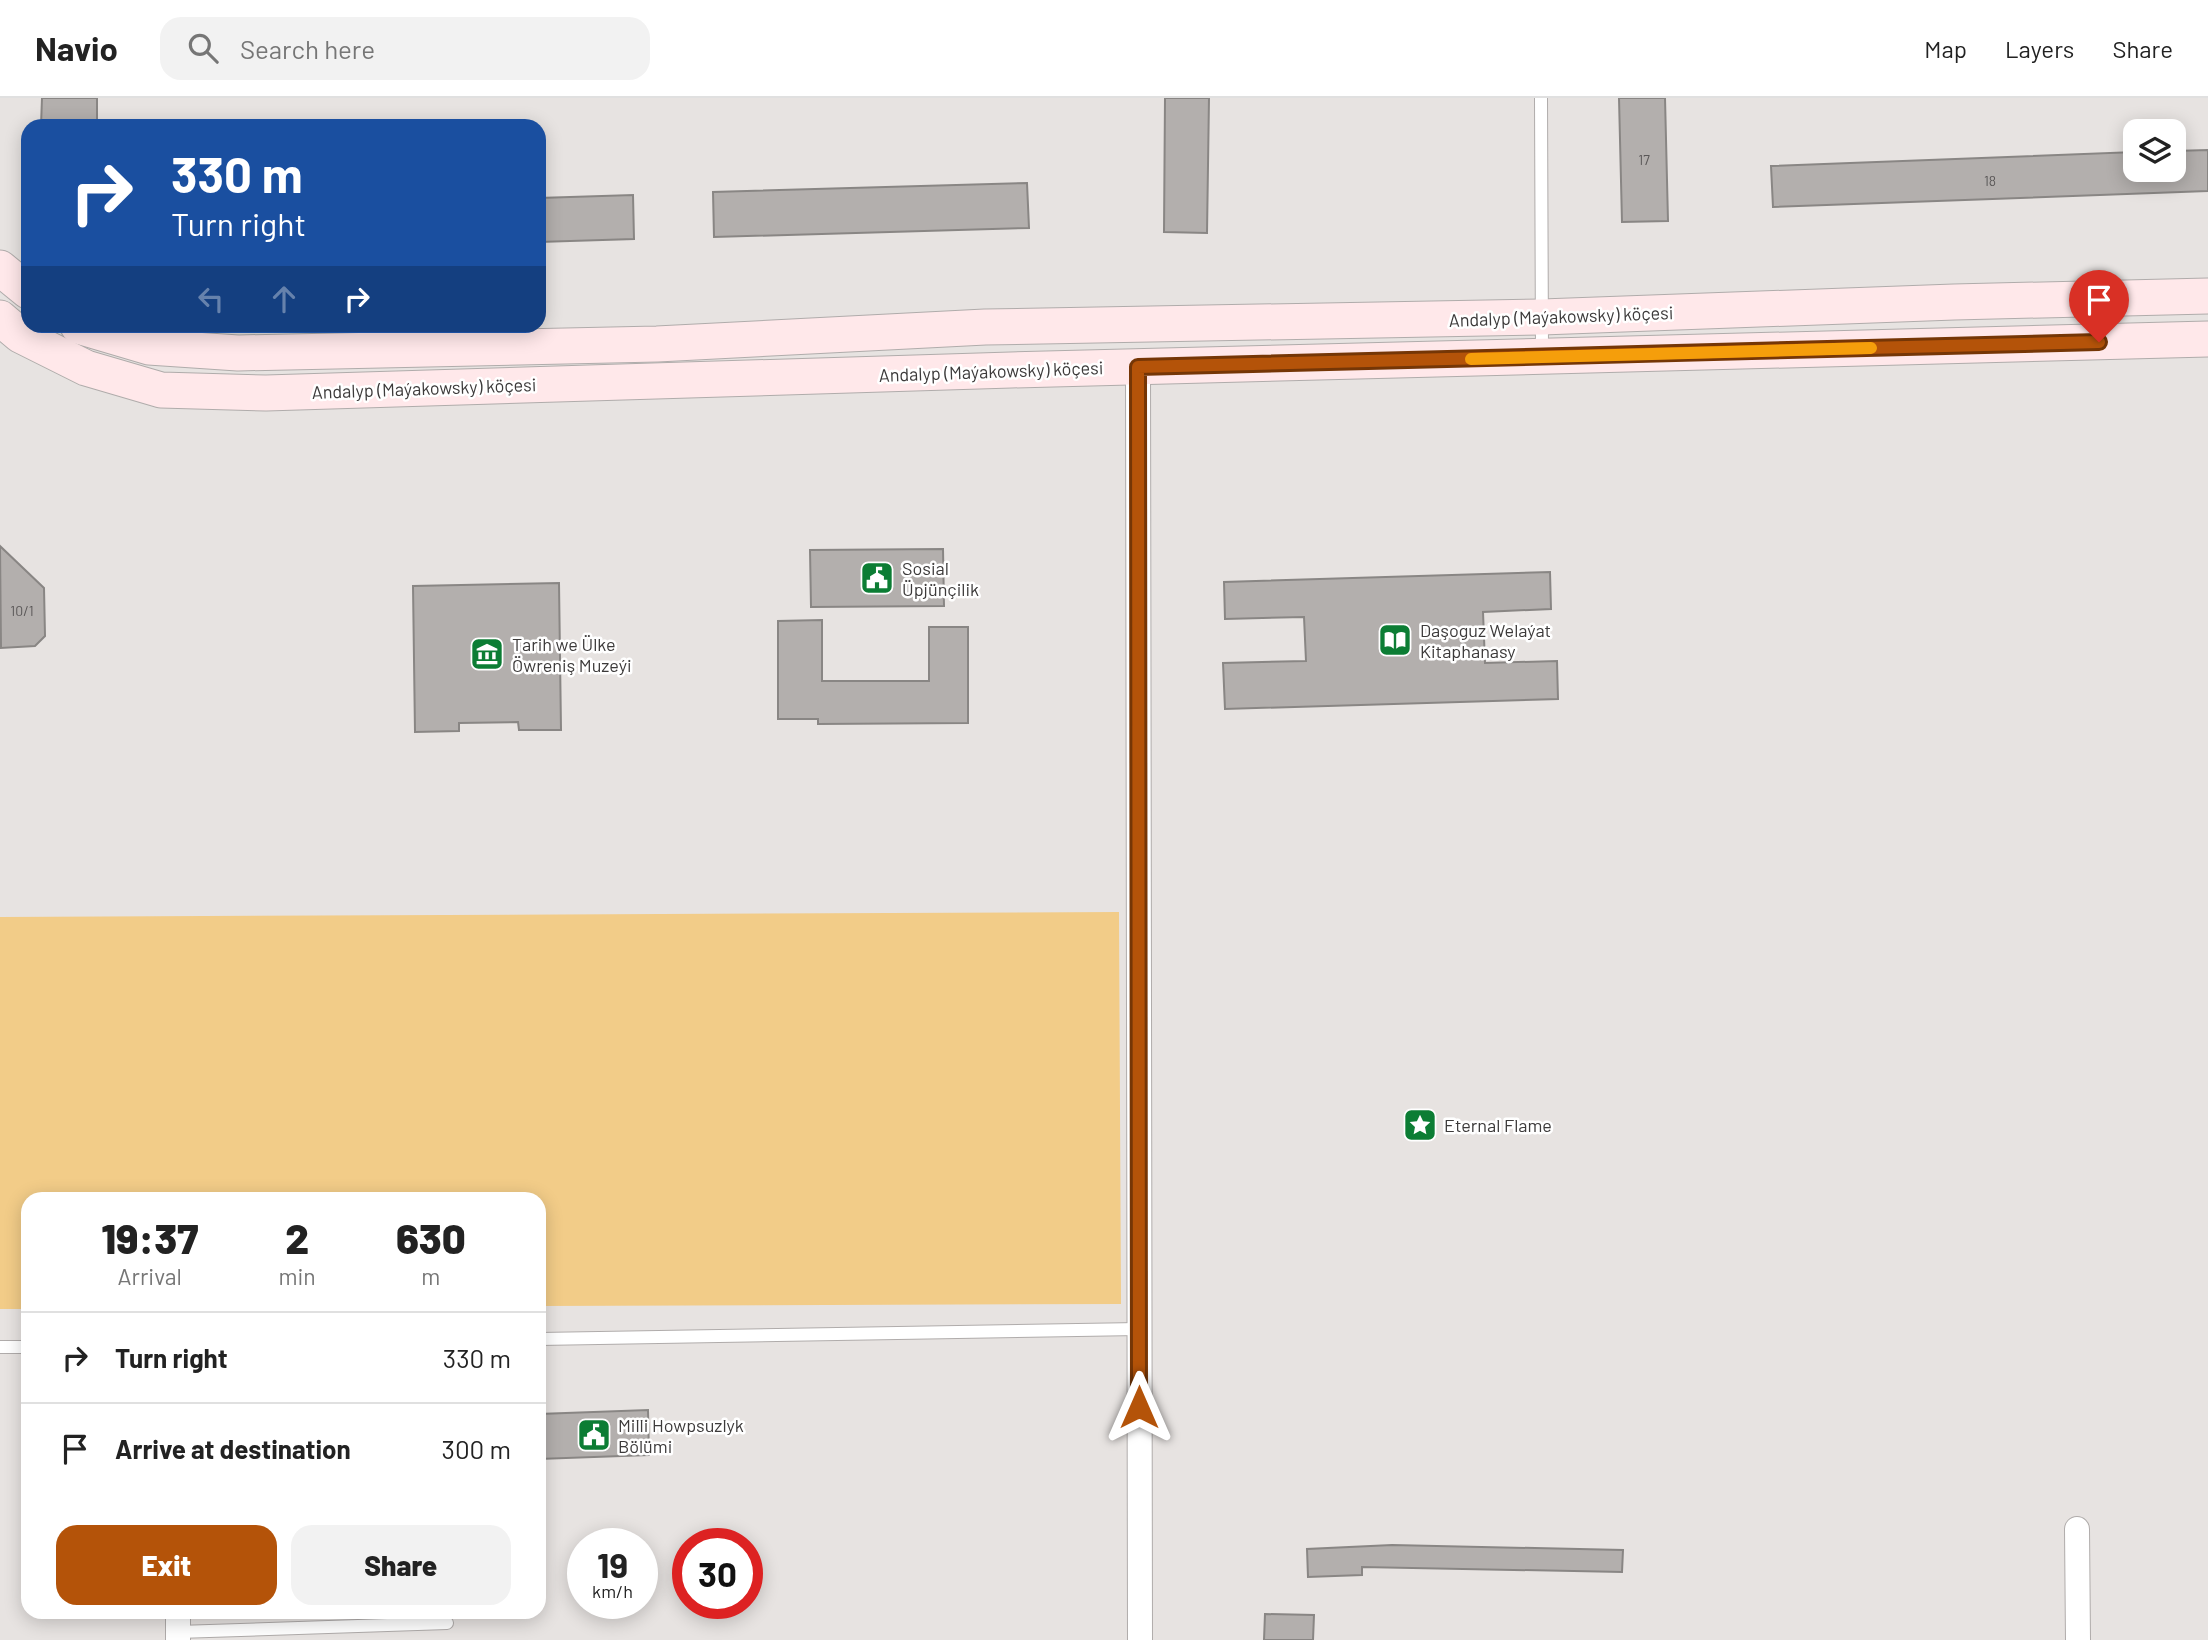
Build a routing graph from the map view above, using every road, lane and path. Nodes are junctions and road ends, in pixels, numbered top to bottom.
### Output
1 (1541, 98) edge
2 (0, 268) edge
3 (21, 286) edge
4 (2208, 296) edge
5 (1542, 317) junction
6 (0, 318) edge
7 (102, 333) edge
8 (2208, 339) edge
9 (1542, 357) junction
10 (1138, 367) junction
11 (1139, 1329) junction
12 (546, 1339) edge
13 (0, 1347) edge
14 (21, 1347) edge
15 (2077, 1529) dead end
16 (447, 1623) dead end
17 (178, 1628) edge
18 (1140, 1640) edge
19 (2078, 1640) edge

1 - 5 lane
2 - 3 main road
4 - 5 main road, Andalyp (Maýakowsky) köçesi
5 - 7 main road, Andalyp (Maýakowsky) köçesi
5 - 9 lane
6 - 10 main road, Andalyp (Maýakowsky) köçesi
8 - 9 main road, Andalyp (Maýakowsky) köçesi
9 - 10 main road, Andalyp (Maýakowsky) köçesi
10 - 11 street
11 - 12 lane
11 - 18 street
13 - 14 lane
15 - 19 street
16 - 17 lane

